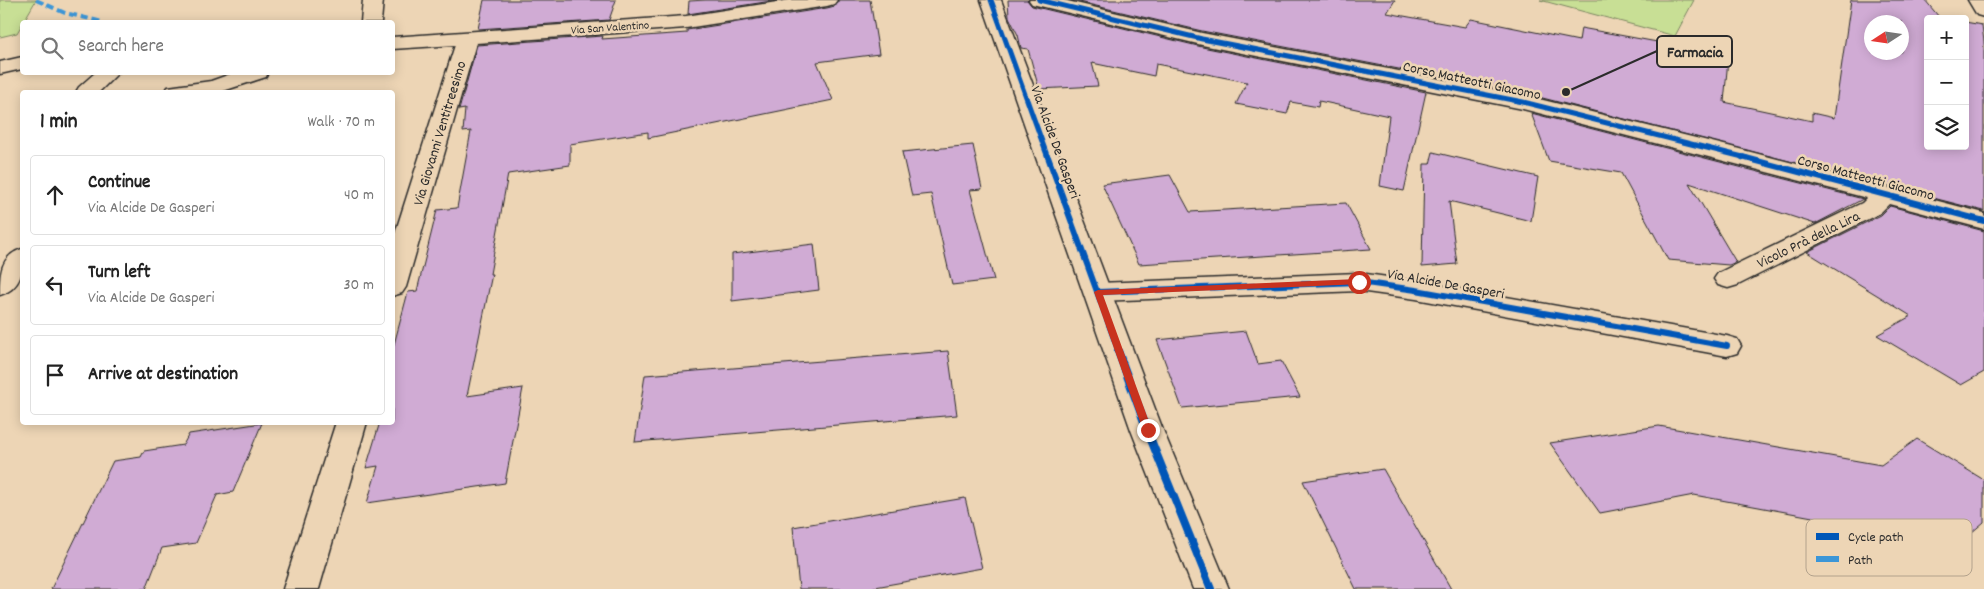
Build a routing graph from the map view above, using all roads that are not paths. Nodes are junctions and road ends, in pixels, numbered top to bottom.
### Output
1 (373, 0) edge
2 (827, 0) edge
3 (991, 0) edge
4 (1038, 0) edge
5 (1978, 0) edge
6 (1984, 12) edge
7 (371, 20) edge
8 (468, 37) junction
9 (395, 43) edge
10 (20, 64) edge
11 (0, 68) edge
12 (106, 75) edge
13 (250, 75) edge
14 (89, 90) edge
15 (207, 90) edge
16 (1885, 194) junction
17 (1984, 221) edge
18 (20, 261) edge
19 (395, 277) edge
20 (1728, 279) dead end
21 (0, 286) edge
22 (1098, 292) junction
23 (1727, 346) dead end
24 (351, 425) edge
25 (301, 589) edge
26 (1211, 589) edge

1 - 7 street
2 - 8 street, Via San Valentino
3 - 22 street, Via Alcide De Gasperi
4 - 16 street, Corso Matteotti Giacomo
5 - 6 street
8 - 9 street, Via San Valentino
8 - 19 street, Via Giovanni Ventitreesimo
10 - 11 street
12 - 14 street
13 - 15 street
16 - 17 street, Corso Matteotti Giacomo
16 - 20 street, Vicolo Prà della Lira
18 - 21 street
22 - 23 street, Via Alcide De Gasperi
22 - 26 street, Via Alcide De Gasperi
24 - 25 street

